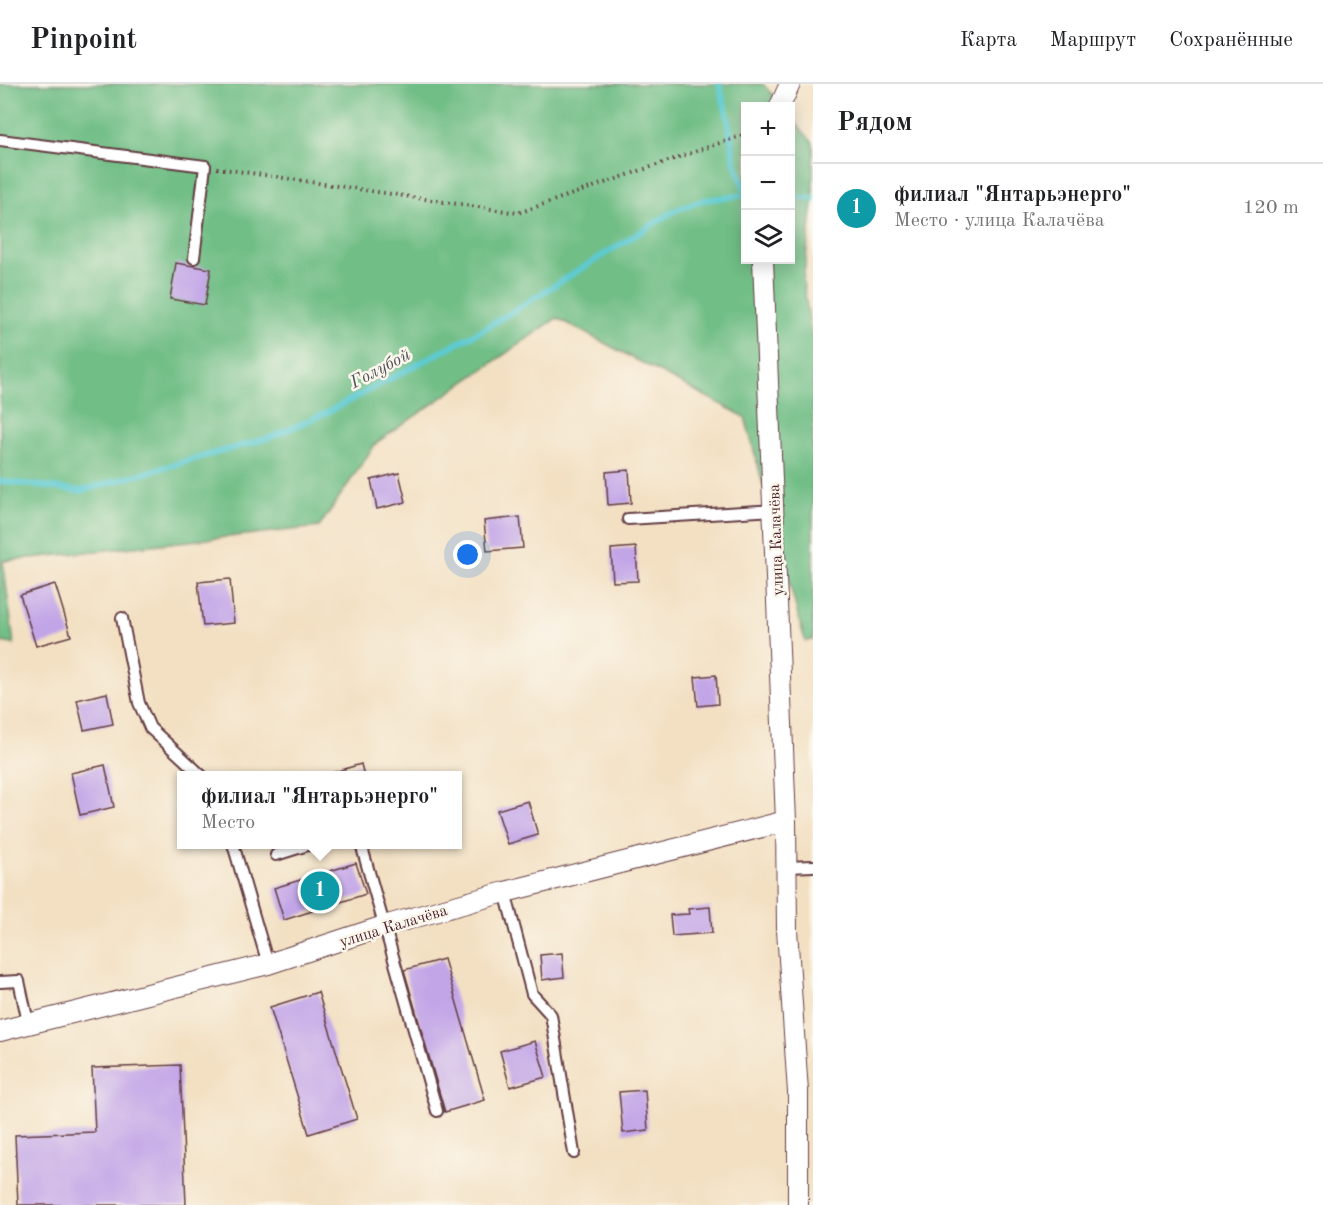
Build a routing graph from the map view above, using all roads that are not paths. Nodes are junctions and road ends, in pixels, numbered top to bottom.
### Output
1 (790, 84) edge
2 (782, 102) edge
3 (0, 140) edge
4 (194, 258) dead end
5 (764, 264) edge
6 (774, 510) junction
7 (628, 519) dead end
8 (122, 618) dead end
9 (197, 771) edge
10 (786, 821) junction
11 (234, 849) edge
12 (295, 849) edge
13 (362, 849) edge
14 (276, 855) dead end
15 (813, 866) edge
16 (787, 867) junction
17 (505, 892) junction
18 (384, 926) junction
19 (268, 964) junction
20 (0, 982) edge
21 (28, 1022) junction
22 (0, 1031) edge
23 (437, 1111) dead end
24 (574, 1153) dead end
25 (798, 1205) edge

1 - 2 street
3 - 4 lane
5 - 6 street, улица Калачёва
6 - 7 lane
6 - 10 street, улица Калачёва
8 - 9 lane
10 - 16 street, улица Калачёва
10 - 17 street, улица Калачёва
11 - 19 lane
12 - 14 lane
13 - 18 lane
15 - 16 lane
16 - 25 street, улица Калачёва
17 - 18 street, улица Калачёва
17 - 24 lane
18 - 19 street, улица Калачёва
18 - 23 lane
19 - 21 street, улица Калачёва
20 - 21 lane
21 - 22 street, улица Калачёва

